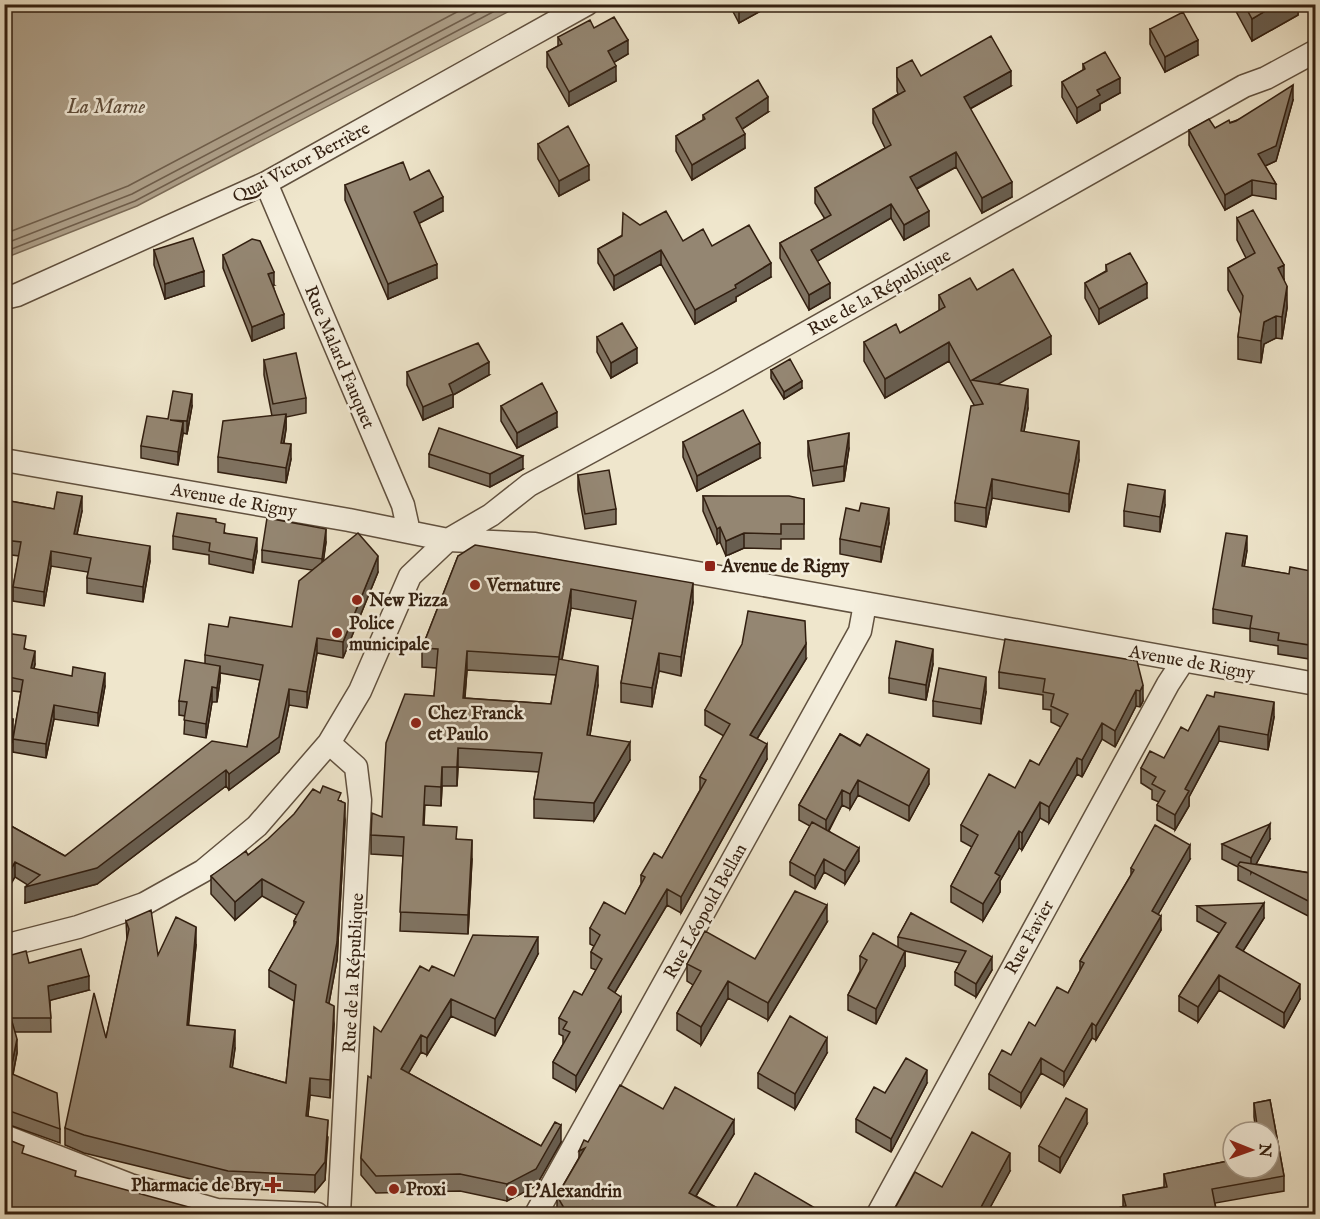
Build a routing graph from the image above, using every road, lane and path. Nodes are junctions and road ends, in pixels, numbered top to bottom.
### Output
1 (587, 4) edge
2 (1316, 51) edge
3 (266, 183) junction
4 (4, 298) edge
5 (4, 460) edge
6 (410, 532) junction
7 (448, 540) junction
8 (865, 604) junction
9 (1183, 661) junction
10 (1316, 684) edge
11 (329, 743) junction
12 (4, 946) edge
13 (4, 1136) edge
14 (317, 1215) edge
15 (339, 1215) edge
16 (536, 1215) edge
17 (878, 1215) edge

1 - 3 street, Quai Victor Berrière
2 - 7 street, Rue de la République
3 - 4 street, Quai Victor Berrière
3 - 6 street, Rue Malard Fauquet
5 - 6 street, Avenue de Rigny
6 - 7 street, Avenue de Rigny
7 - 8 street, Avenue de Rigny
7 - 11 street, Rue de la République
8 - 9 street, Avenue de Rigny
8 - 16 street, Rue Léopold Bellan
9 - 10 street, Avenue de Rigny
9 - 17 street, Rue Favier
11 - 12 street, Rue de la République
11 - 15 street, Rue de la République
13 - 14 street

